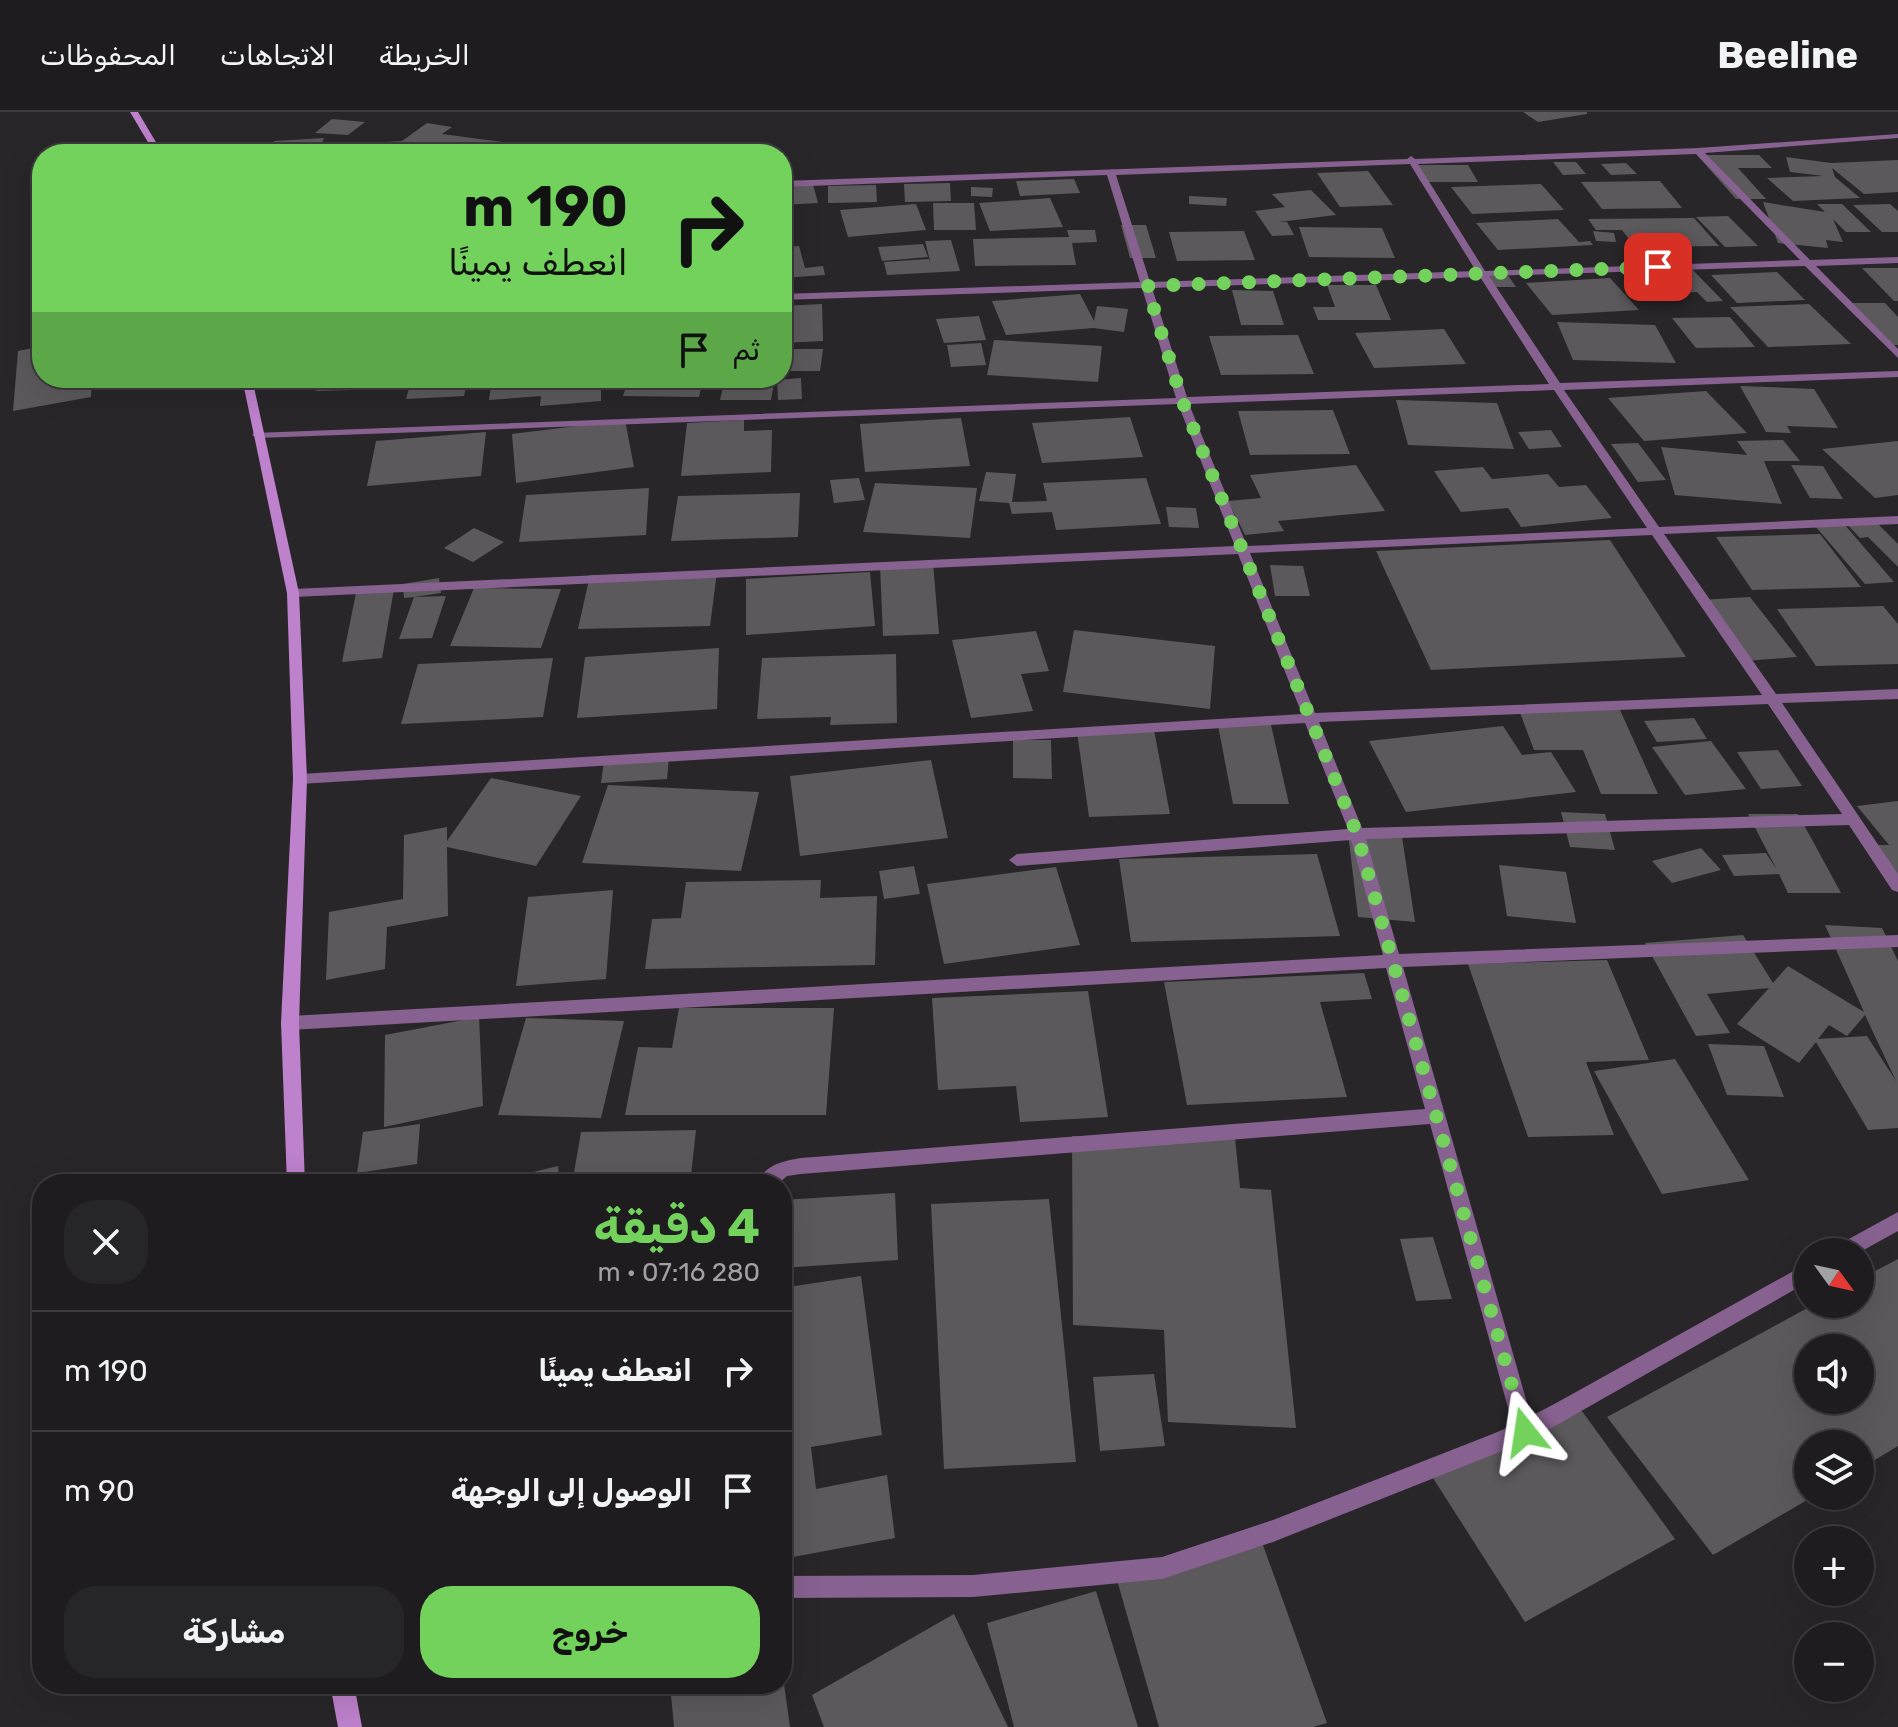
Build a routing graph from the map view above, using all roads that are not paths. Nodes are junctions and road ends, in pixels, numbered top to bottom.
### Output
1 (134, 112) edge
2 (1898, 136) edge
3 (153, 144) edge
4 (1698, 151) junction
5 (1411, 159) junction
6 (1111, 173) junction
7 (792, 184) edge
8 (1898, 260) edge
9 (1808, 263) junction
10 (1479, 272) junction
11 (1147, 286) junction
12 (792, 297) edge
13 (1898, 355) edge
14 (1898, 374) edge
15 (1555, 387) junction
16 (249, 388) edge
17 (1182, 400) junction
18 (258, 435) junction
19 (1898, 520) edge
20 (1659, 532) junction
21 (1242, 550) junction
22 (293, 593) junction
23 (1898, 694) edge
24 (1774, 700) junction
25 (1309, 718) junction
26 (300, 779) junction
27 (1854, 819) junction
28 (1357, 834) junction
29 (1017, 860) dead end
30 (1898, 886) edge
31 (1898, 941) edge
32 (1395, 961) junction
33 (290, 1023) junction
34 (1437, 1116) junction
35 (296, 1174) edge
36 (776, 1174) edge
37 (1898, 1221) edge
38 (1868, 1238) edge
39 (1794, 1280) edge
40 (1525, 1432) junction
41 (792, 1587) edge
42 (344, 1694) edge
43 (350, 1727) edge

1 - 3 main road
2 - 4 street
4 - 5 street
4 - 9 street
5 - 6 street
5 - 10 street
6 - 7 street
6 - 11 street
8 - 9 street
9 - 10 street
9 - 13 street
10 - 11 street
10 - 15 street
11 - 12 street
11 - 17 street
14 - 15 street
15 - 17 street
15 - 20 street
16 - 18 main road
17 - 18 street
17 - 21 street
18 - 22 main road
19 - 20 street
20 - 21 street
20 - 24 street
21 - 22 street
21 - 25 street
22 - 26 main road
23 - 24 street
24 - 25 street
24 - 27 street
25 - 26 street
25 - 28 street
26 - 33 main road
27 - 28 street
27 - 30 street
28 - 29 street
28 - 32 street
31 - 32 street
32 - 33 street
32 - 34 street
33 - 35 main road
34 - 36 street
34 - 40 street
37 - 38 street
39 - 40 street
40 - 41 street
42 - 43 main road

